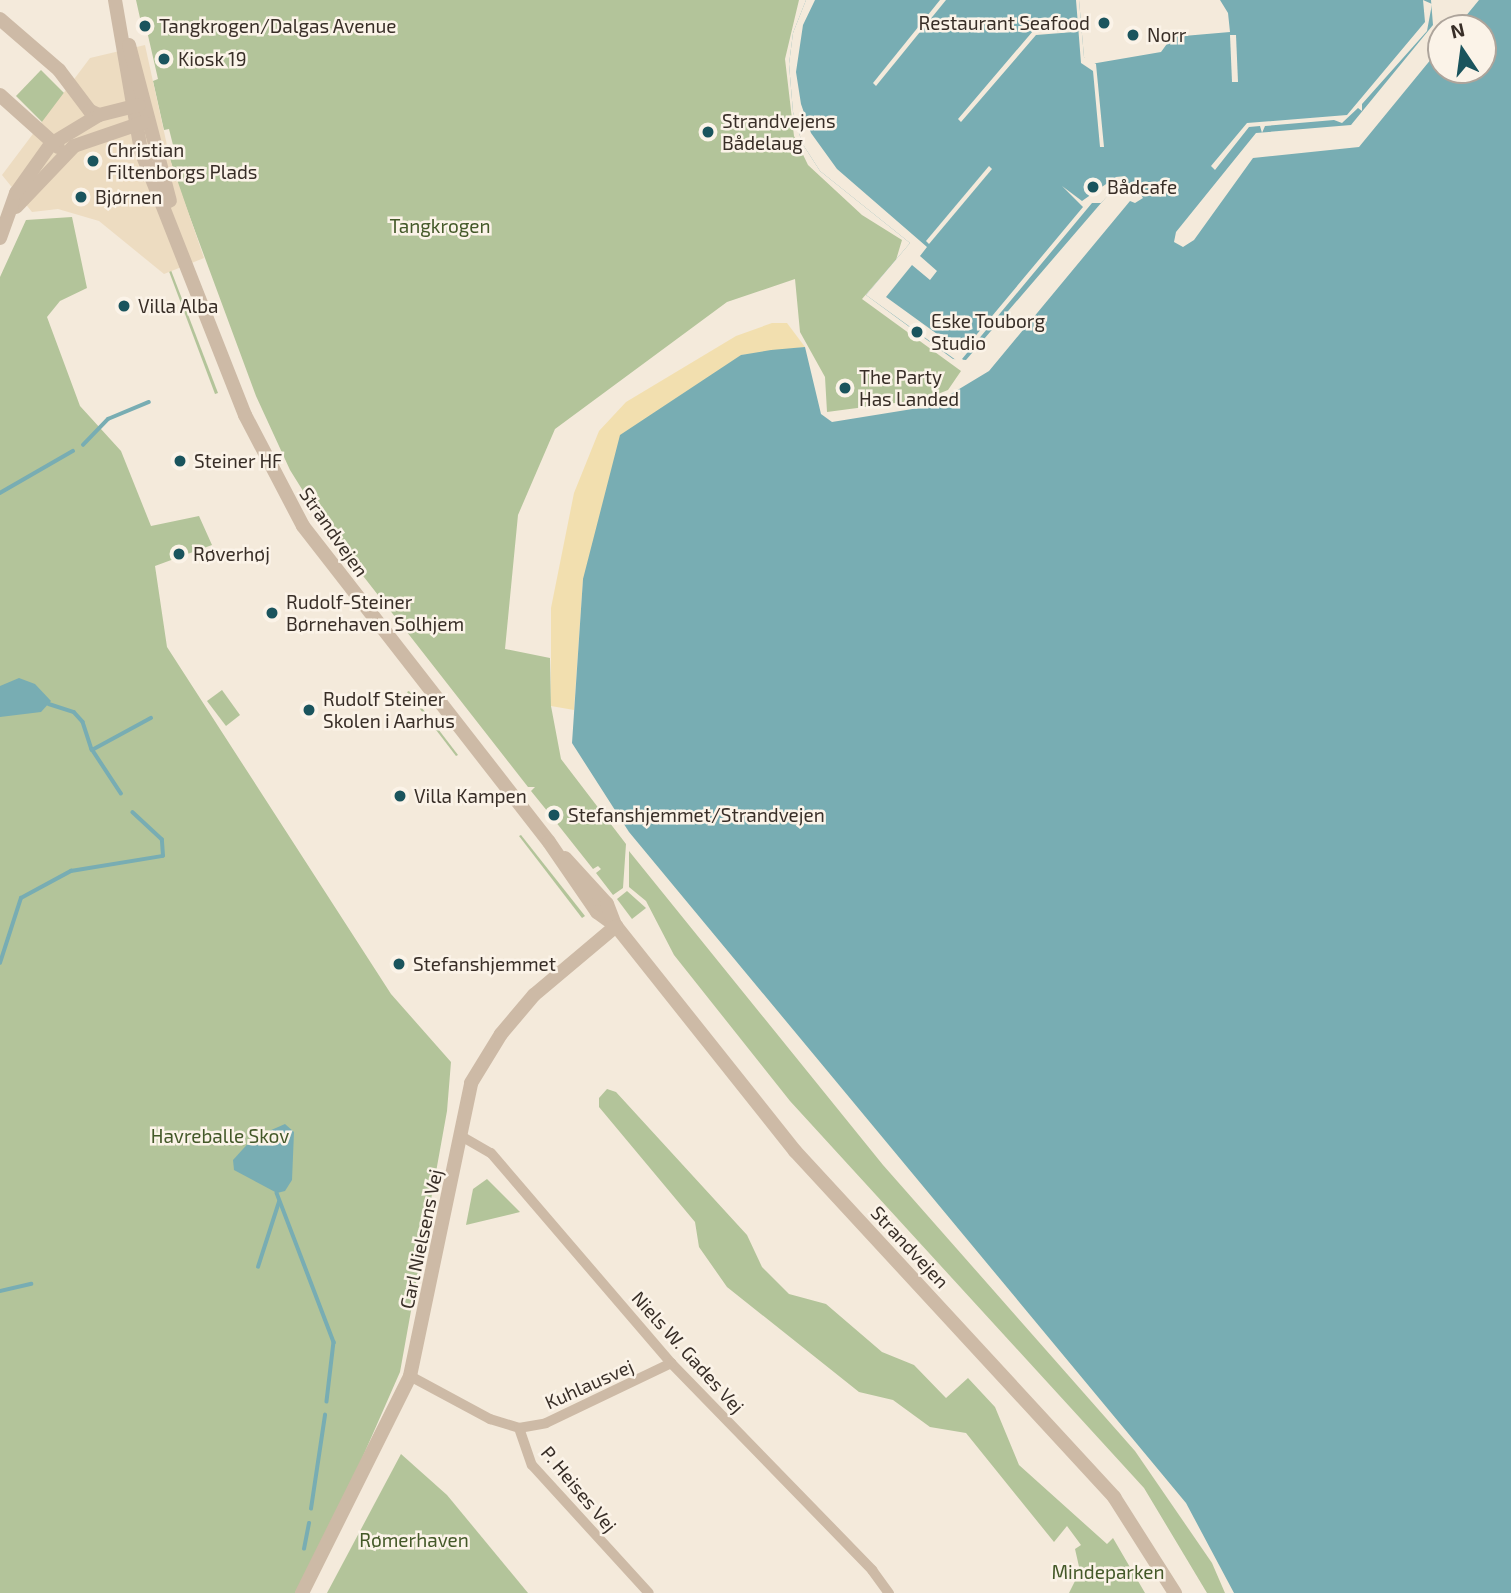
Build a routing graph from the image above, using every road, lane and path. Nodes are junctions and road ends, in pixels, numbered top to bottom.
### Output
1 (115, 0) edge
2 (0, 19) edge
3 (0, 95) edge
4 (139, 105) junction
5 (99, 116) junction
6 (143, 122) junction
7 (51, 144) junction
8 (74, 146) junction
9 (5, 211) edge
10 (0, 238) edge
11 (616, 926) junction
12 (461, 1136) junction
13 (671, 1363) junction
14 (410, 1376) junction
15 (519, 1428) junction
16 (302, 1593) edge
17 (649, 1593) edge
18 (889, 1593) edge
19 (1175, 1593) edge

1 - 4 street, Strandvejen
2 - 5 street
3 - 7 street
4 - 5 street
4 - 6 street, Strandvejen
5 - 7 street
6 - 8 street
6 - 11 street, Strandvejen
7 - 8 street
7 - 9 street
8 - 9 street
9 - 10 street
11 - 12 street, Carl Nielsens Vej
11 - 19 street, Strandvejen
12 - 13 street, Niels W. Gades Vej
12 - 14 street, Carl Nielsens Vej
13 - 15 street, Kuhlausvej
13 - 18 street, Niels W. Gades Vej
14 - 15 street
14 - 16 street, Carl Nielsens Vej
15 - 17 street, P. Heises Vej

